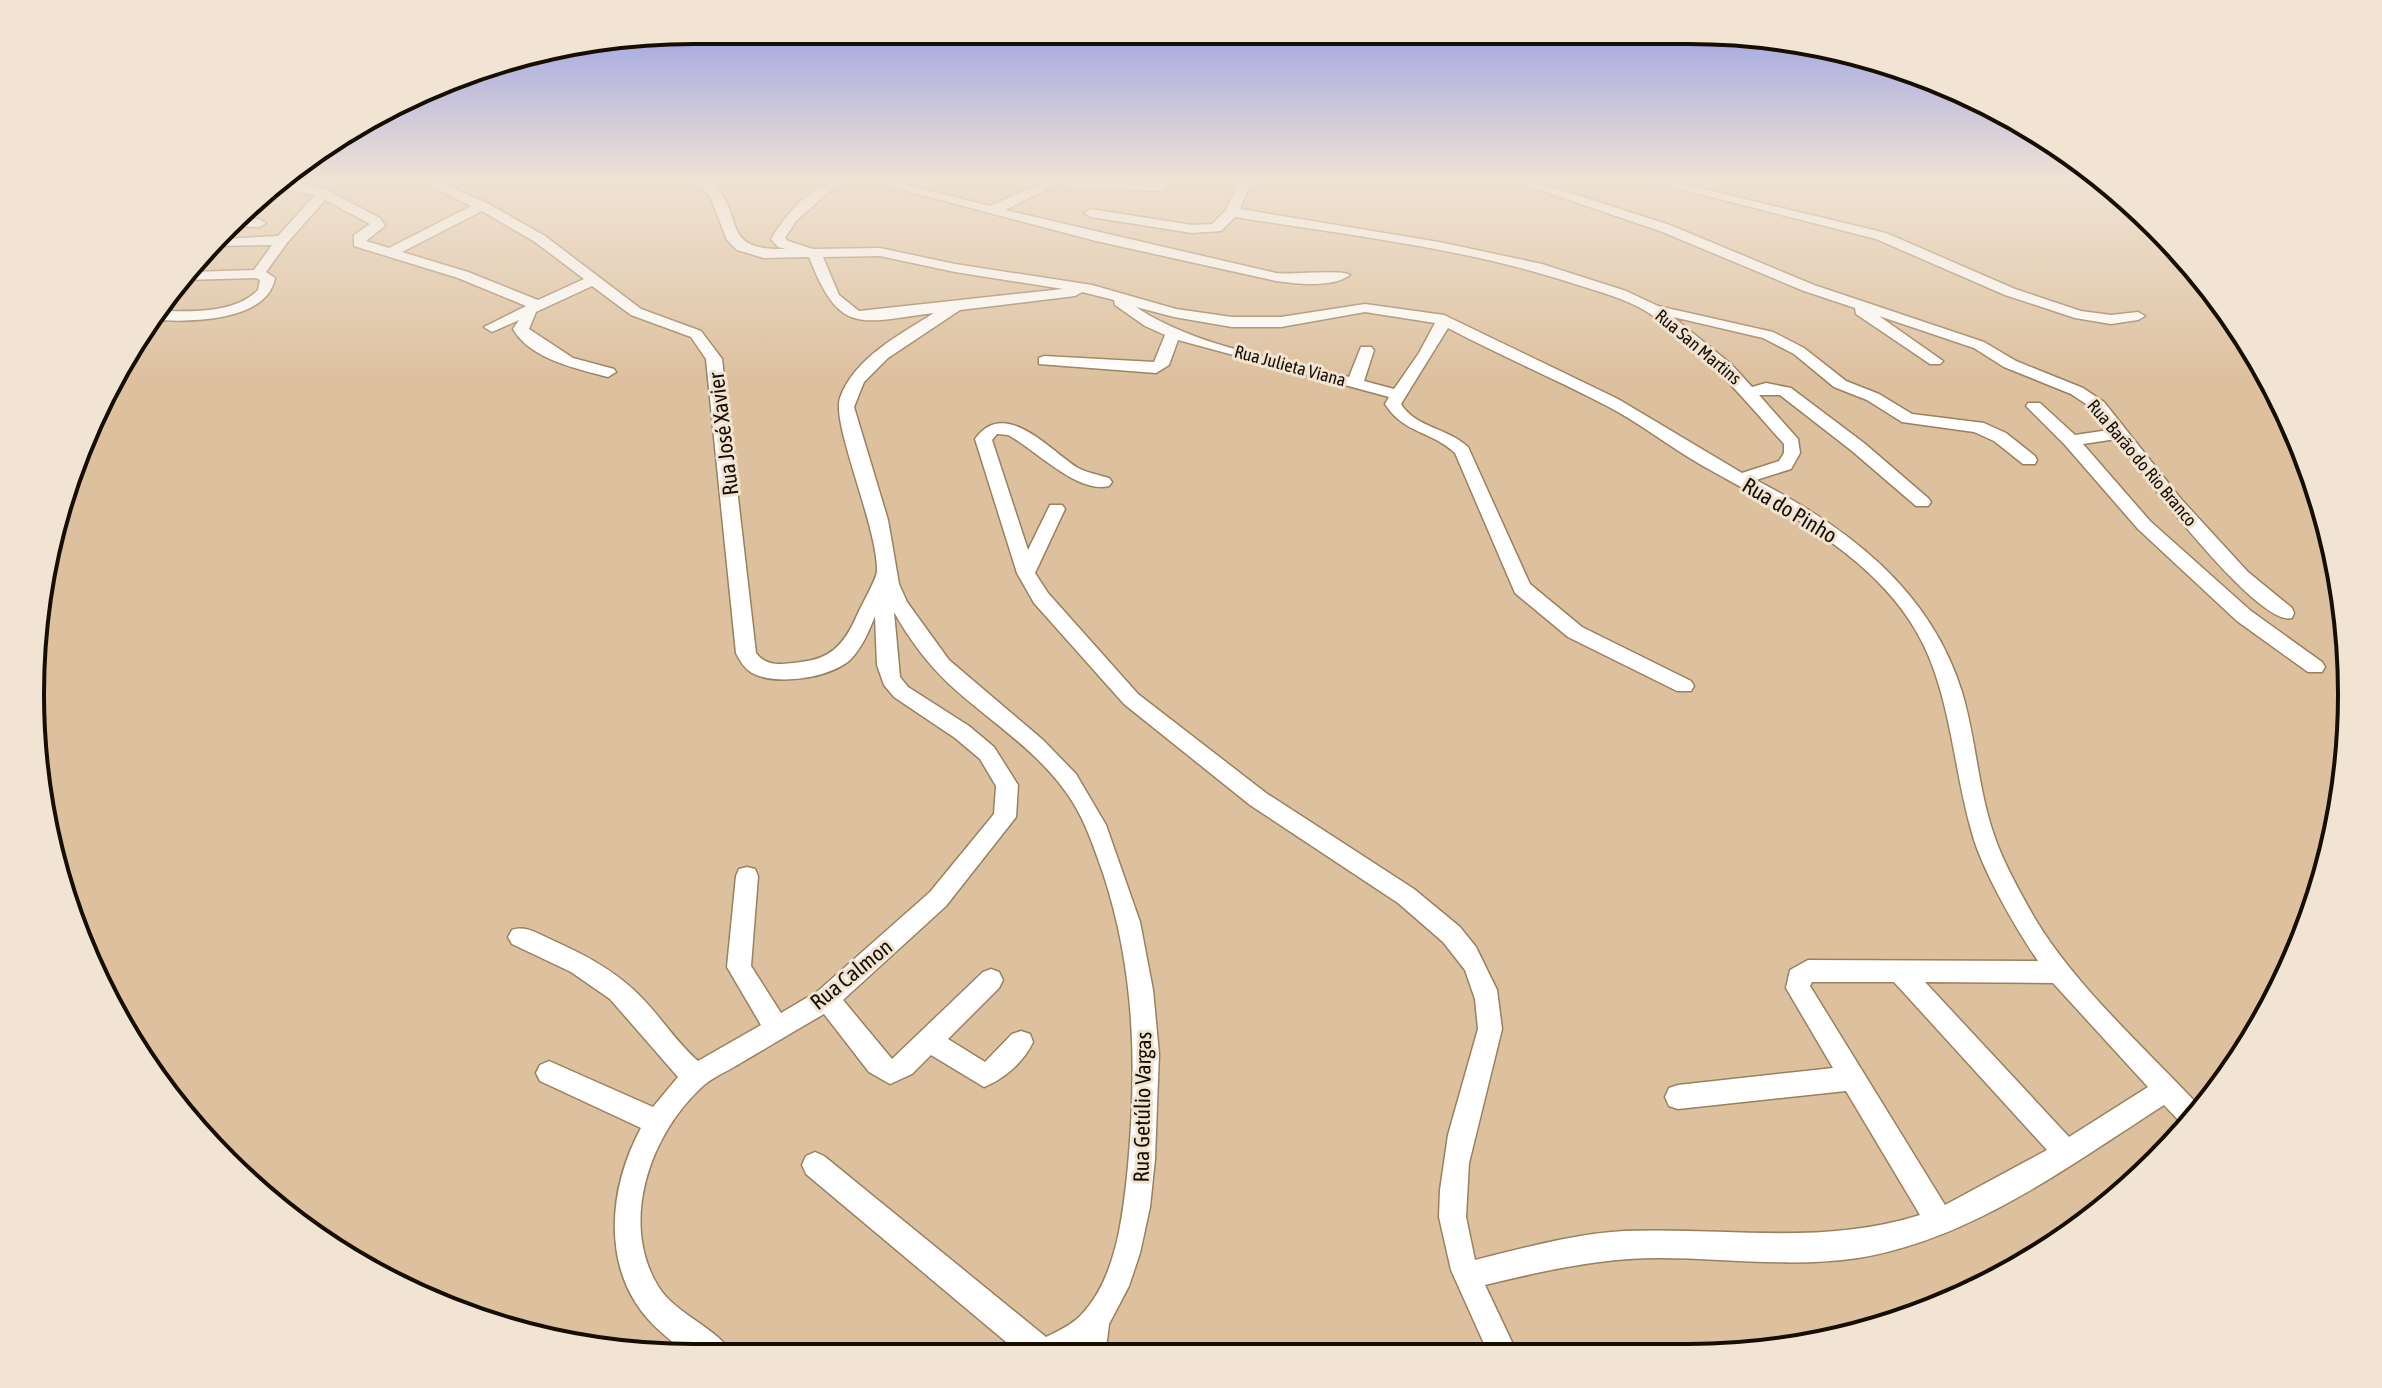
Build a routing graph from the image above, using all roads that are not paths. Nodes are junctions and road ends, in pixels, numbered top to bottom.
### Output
1 (277, 248) edge
2 (376, 248) edge
3 (399, 248) edge
4 (551, 248) edge
5 (745, 248) edge
6 (795, 248) edge
7 (1150, 248) edge
8 (1447, 248) edge
9 (1714, 248) edge
10 (1909, 248) edge
11 (391, 252) junction
12 (815, 254) junction
13 (260, 272) junction
14 (1343, 275) dead end
15 (196, 276) edge
16 (591, 281) junction
17 (1100, 291) junction
18 (1848, 302) junction
19 (958, 305) junction
20 (534, 308) junction
21 (1653, 309) junction
22 (167, 314) edge
23 (2138, 316) dead end
24 (1444, 320) junction
25 (492, 327) dead end
26 (1744, 329) junction
27 (1173, 334) junction
28 (1695, 344) junction
29 (1366, 350) dead end
30 (1044, 361) dead end
31 (1935, 361) dead end
32 (608, 372) dead end
33 (1355, 383) junction
34 (1750, 393) junction
35 (1398, 395) junction
36 (2034, 406) dead end
37 (2120, 433) junction
38 (2071, 441) junction
39 (2029, 460) dead end
40 (1782, 467) junction
41 (1741, 479) junction
42 (1103, 482) dead end
43 (1922, 502) dead end
44 (1790, 505) junction
45 (1056, 509) dead end
46 (1026, 573) junction
47 (885, 574) junction
48 (2285, 613) dead end
49 (2315, 667) dead end
50 (1684, 686) dead end
51 (747, 876) dead end
52 (520, 937) dead end
53 (2059, 972) junction
54 (1901, 973) junction
55 (991, 980) dead end
56 (827, 999) junction
57 (777, 1027) junction
58 (930, 1041) junction
59 (1021, 1042) dead end
60 (549, 1073) dead end
61 (696, 1076) junction
62 (1852, 1078) junction
63 (2166, 1090) junction
64 (1678, 1097) dead end
65 (2187, 1111) edge
66 (657, 1122) junction
67 (2066, 1152) junction
68 (815, 1165) dead end
69 (1939, 1221) junction
70 (1469, 1275) junction
71 (1095, 1322) junction
72 (701, 1344) edge
73 (1029, 1344) edge
74 (1061, 1344) edge
75 (1092, 1344) edge
76 (1499, 1344) edge

1 - 13 street
2 - 11 street
3 - 11 street
4 - 16 street, Rua José Xavier
5 - 12 street, Rua do Pinho
6 - 12 street
7 - 14 street
8 - 21 street, Rua San Martins
9 - 18 street, Rua Barão do Rio Branco
10 - 23 street
11 - 20 street
12 - 17 street, Rua do Pinho
12 - 19 street
13 - 15 street
13 - 22 street
16 - 20 street
16 - 47 street, Rua José Xavier
17 - 19 street
17 - 24 street, Rua do Pinho
17 - 27 street, Rua Julieta Viana
18 - 31 street
18 - 37 street, Rua Barão do Rio Branco
19 - 47 street, Rua Getúlio Vargas
20 - 25 street
20 - 32 street
21 - 26 street
21 - 28 street, Rua San Martins
24 - 35 street
24 - 41 street, Rua do Pinho
26 - 28 street
26 - 39 street
27 - 30 street
27 - 33 street, Rua Julieta Viana
28 - 34 street, Rua San Martins
29 - 33 street
33 - 35 street, Rua Julieta Viana
34 - 40 street, Rua San Martins
34 - 43 street
35 - 50 street
36 - 38 street
37 - 38 street
37 - 48 street, Rua Barão do Rio Branco
38 - 49 street
40 - 41 street
40 - 44 street
41 - 44 street, Rua do Pinho
42 - 46 street
44 - 53 street, Rua do Pinho
45 - 46 street
46 - 70 street
47 - 56 street, Rua Calmon
47 - 71 street, Rua Getúlio Vargas
51 - 57 street
52 - 61 street
53 - 54 street
53 - 63 street, Rua do Pinho
54 - 62 street
54 - 67 street
55 - 58 street
56 - 57 street, Rua Calmon
56 - 58 street
57 - 61 street, Rua Calmon
58 - 59 street
60 - 66 street
61 - 66 street, Rua Calmon
62 - 64 street
62 - 69 street
63 - 65 street, Rua do Pinho
63 - 67 street
66 - 72 street, Rua Calmon
67 - 69 street
68 - 73 street
69 - 70 street
70 - 76 street
71 - 74 street
71 - 75 street, Rua Getúlio Vargas

